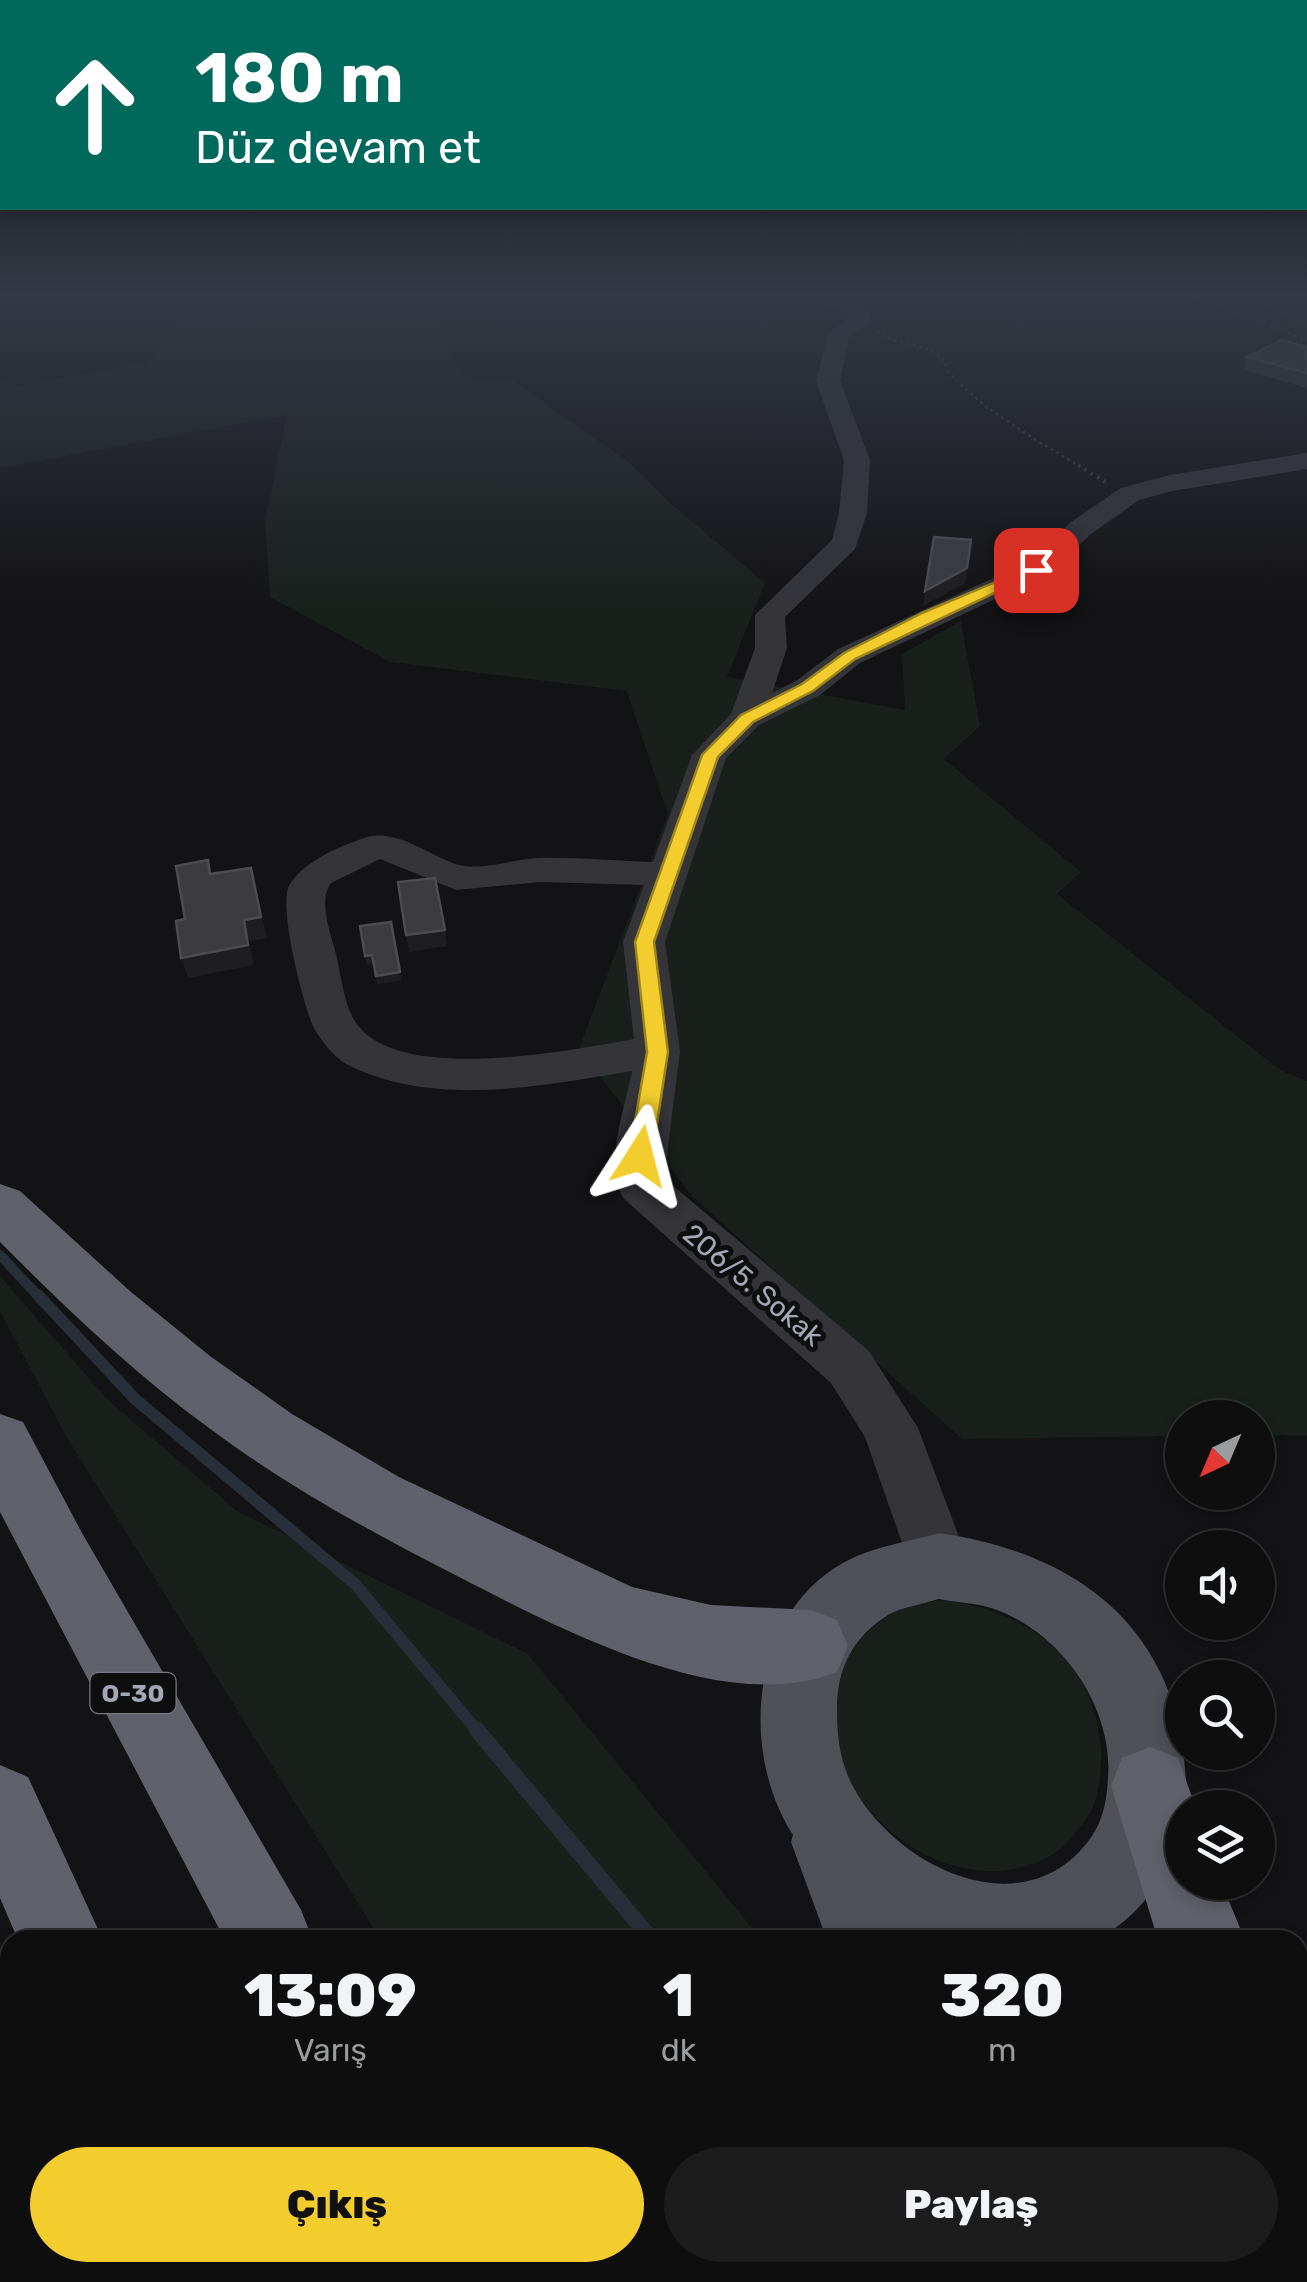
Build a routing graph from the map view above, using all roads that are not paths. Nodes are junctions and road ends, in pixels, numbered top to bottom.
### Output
1 (836, 403) edge
2 (1307, 461) edge
3 (747, 718) junction
4 (668, 874) junction
5 (658, 1052) junction
6 (0, 1206) edge
7 (0, 1443) edge
8 (939, 1566) junction
9 (811, 1646) junction
10 (808, 1784) junction
11 (1150, 1786) junction
12 (0, 1805) edge
13 (1040, 1927) edge
14 (56, 1930) edge
15 (265, 1930) edge
16 (865, 1930) edge
17 (1198, 1930) edge

1 - 3 street
2 - 3 street
3 - 4 street, 206/5. Sokak
4 - 5 street, 206/5. Sokak
4 - 5 street
5 - 8 street, 206/5. Sokak
6 - 9 highway
7 - 15 highway, O-30
8 - 9 main road
8 - 11 main road
9 - 10 main road
10 - 13 main road
10 - 16 main road
11 - 13 main road
11 - 17 highway
12 - 14 highway

